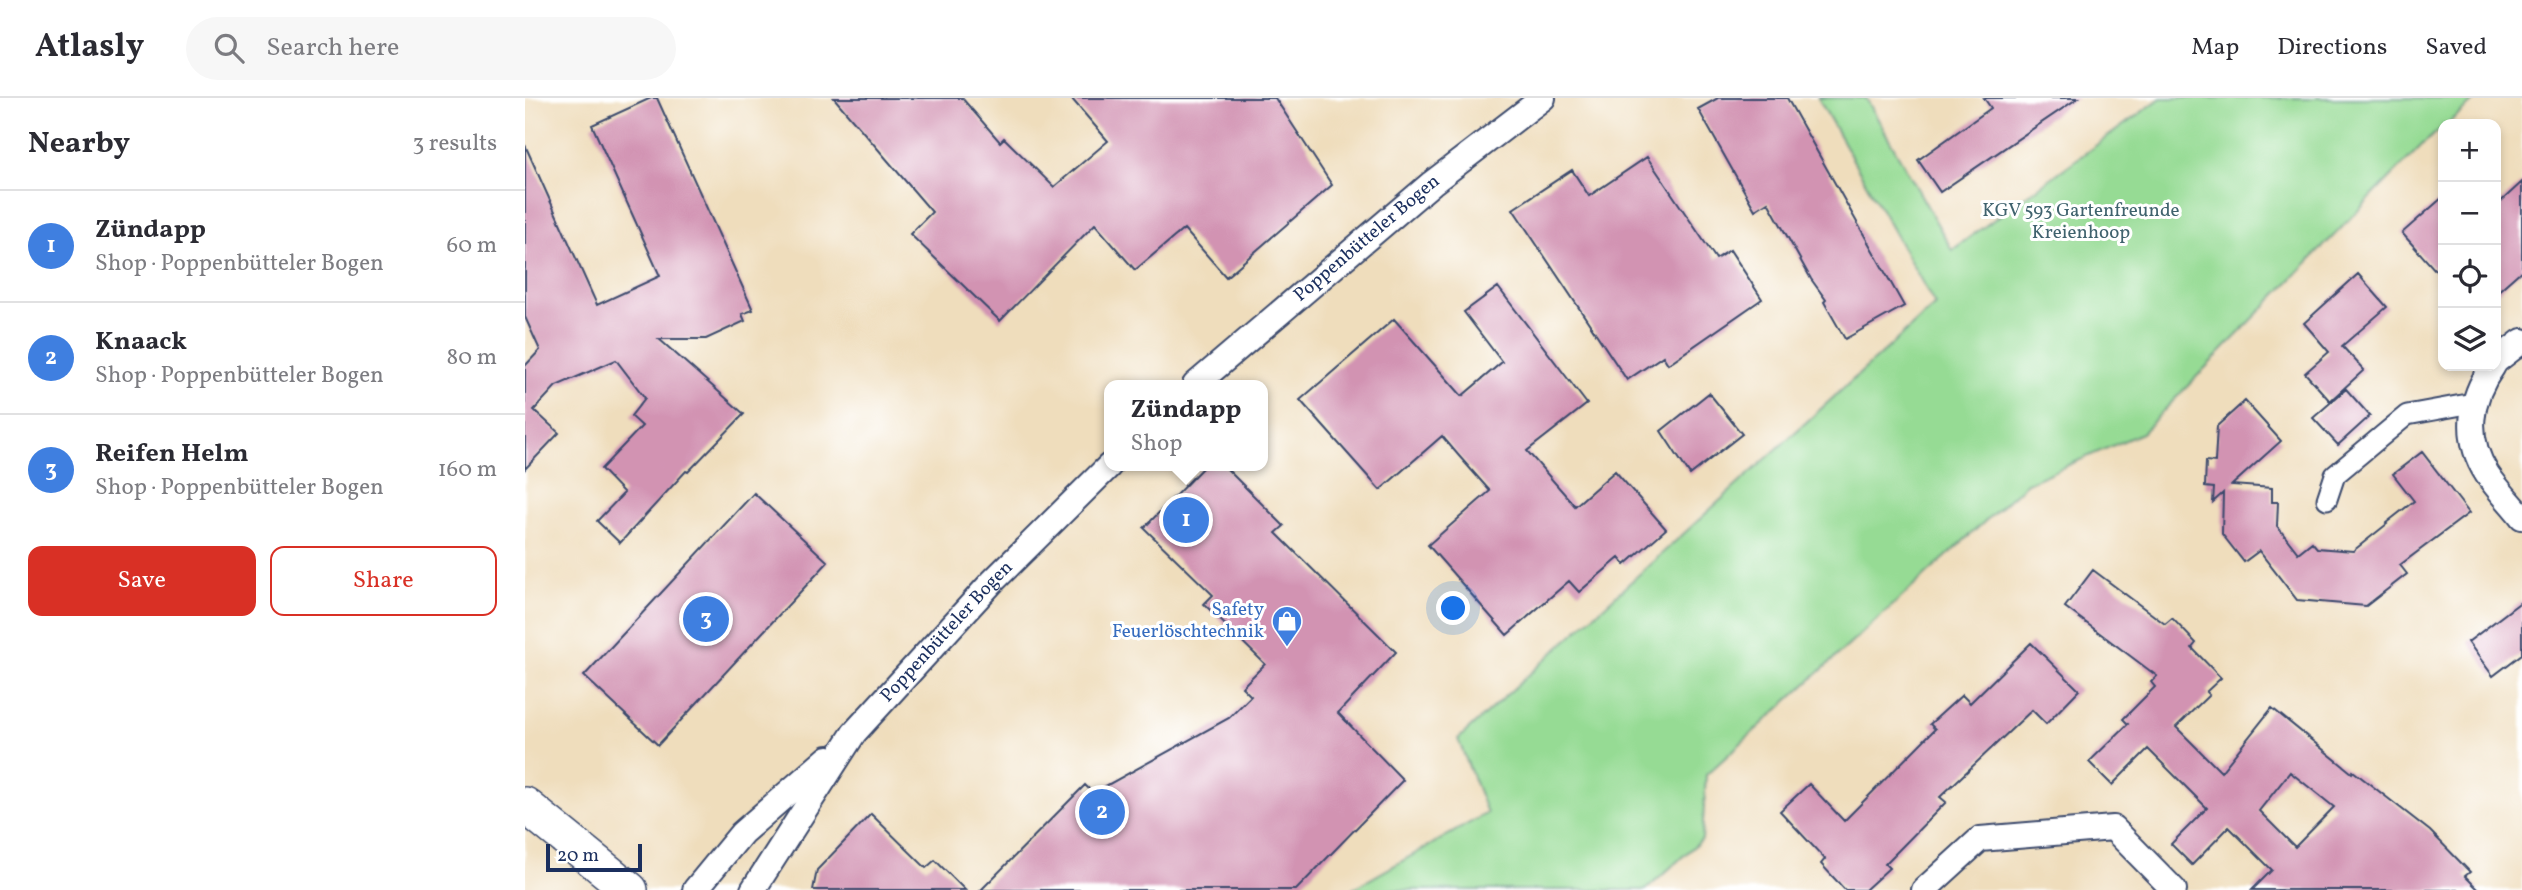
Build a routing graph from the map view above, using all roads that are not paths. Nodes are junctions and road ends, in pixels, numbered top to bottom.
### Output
1 (1543, 98) edge
2 (2522, 341) edge
3 (2501, 357) edge
4 (2489, 371) edge
5 (1201, 380) edge
6 (2473, 403) junction
7 (1104, 471) edge
8 (2327, 499) dead end
9 (2522, 517) edge
10 (848, 741) junction
11 (525, 805) edge
12 (630, 890) edge
13 (695, 890) edge
14 (753, 890) edge
15 (1924, 890) edge
16 (2174, 890) edge

1 - 5 street, Poppenbütteler Bogen
2 - 3 street
4 - 6 street
6 - 8 street
6 - 9 street
7 - 10 street, Poppenbütteler Bogen
10 - 13 street, Poppenbütteler Bogen
10 - 14 street, Poppenbütteler Bogen
11 - 12 main road
15 - 16 street

